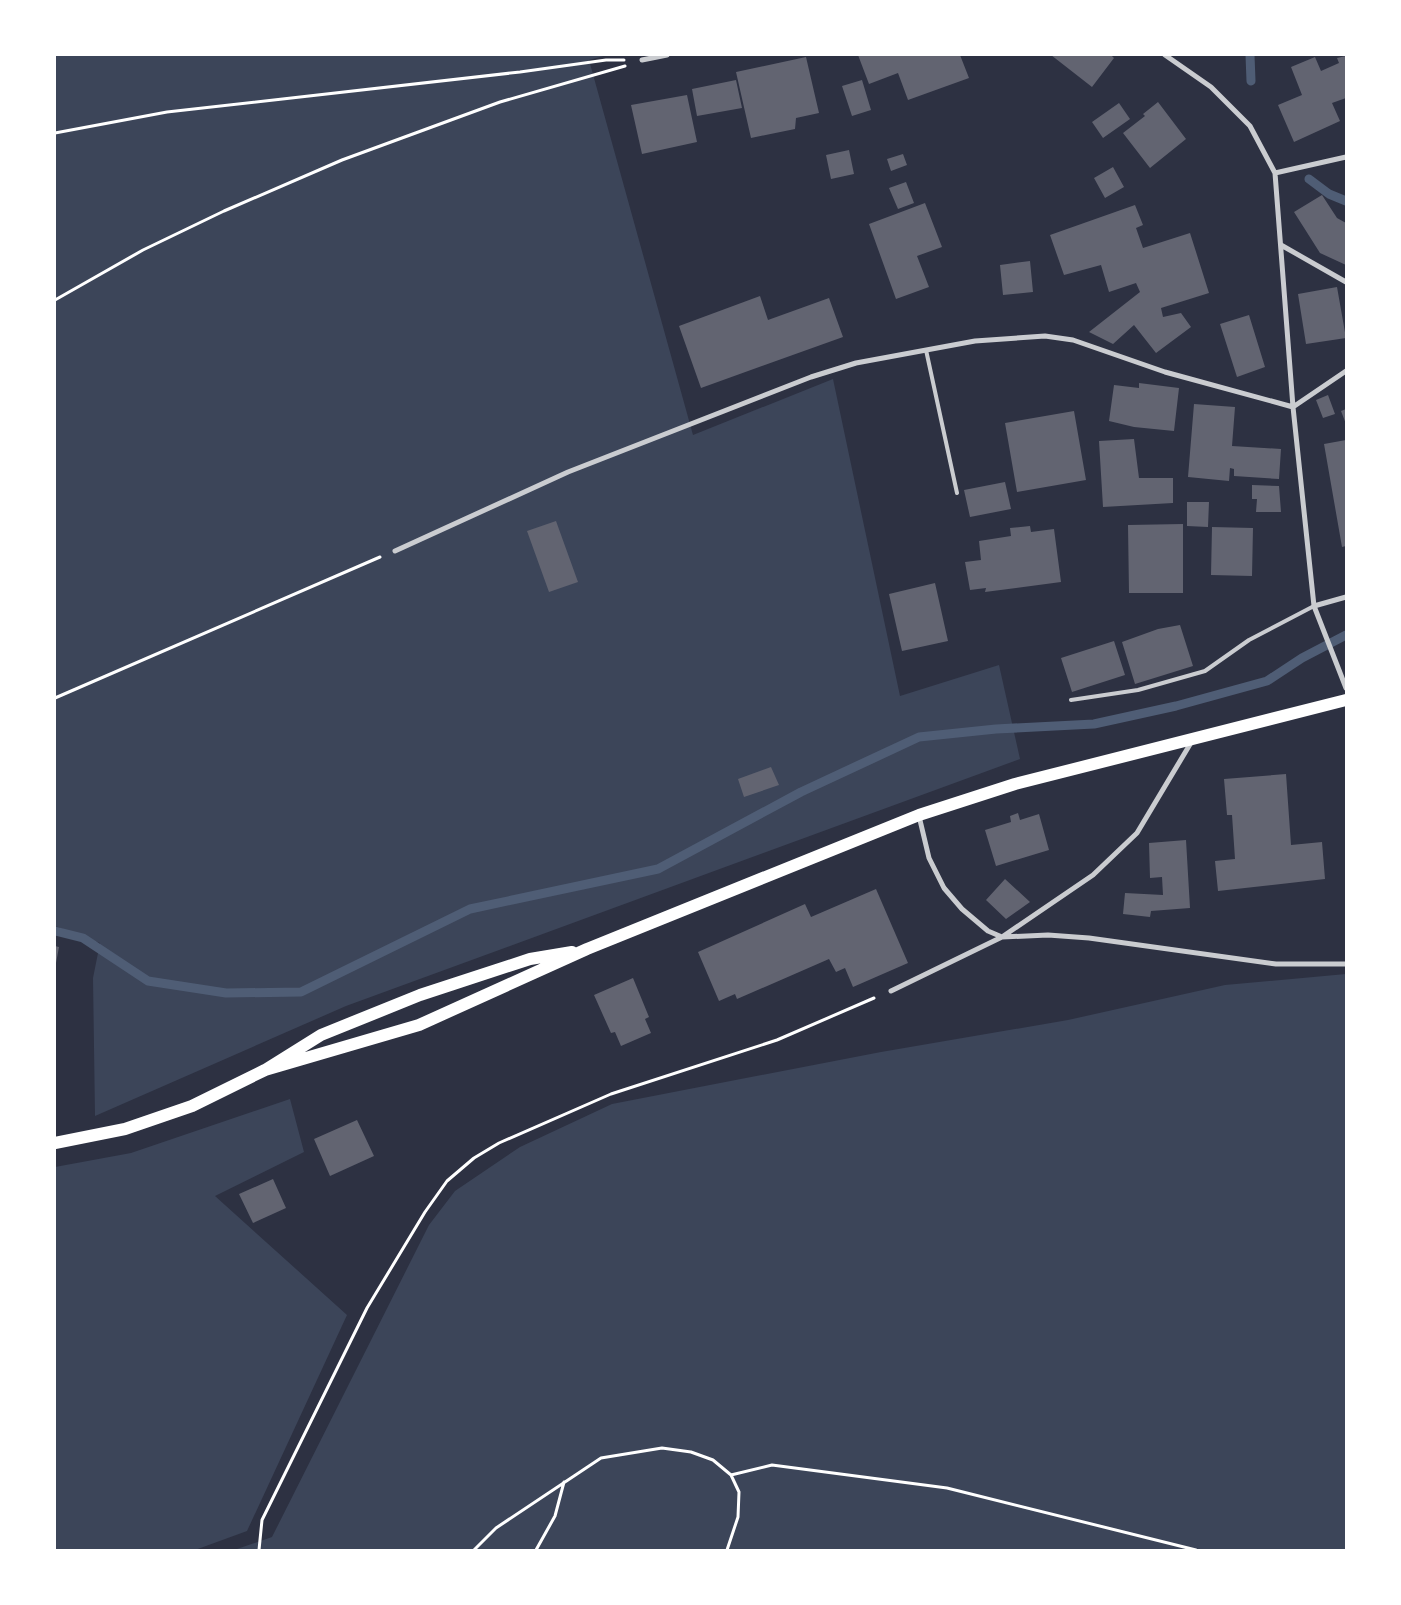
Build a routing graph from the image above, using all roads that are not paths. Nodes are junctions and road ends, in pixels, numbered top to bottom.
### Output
1 (667, 55) edge
2 (1165, 55) edge
3 (642, 60) road end
4 (1346, 157) edge
5 (1275, 173) junction
6 (1280, 245) junction
7 (1346, 282) edge
8 (926, 350) junction
9 (1346, 371) edge
10 (1293, 407) junction
11 (957, 493) dead end
12 (395, 551) road end
13 (1346, 597) edge
14 (1314, 606) junction
15 (1346, 688) edge
16 (1071, 700) dead end
17 (1346, 700) edge
18 (1192, 740) junction
19 (919, 815) junction
20 (1002, 937) junction
21 (587, 949) junction
22 (1346, 964) edge
23 (891, 991) road end
24 (265, 1070) junction
25 (55, 1143) edge

1 - 3 street
2 - 5 street
4 - 5 street
5 - 6 street
6 - 7 street
6 - 10 street
8 - 10 street
8 - 11 lane
8 - 12 street
9 - 10 street
10 - 14 street
13 - 14 street
14 - 15 street
14 - 16 lane
17 - 18 main road
18 - 19 main road
18 - 20 street
19 - 20 street
19 - 21 main road
20 - 22 street
20 - 23 street
21 - 24 main road
21 - 24 main road
24 - 25 main road

